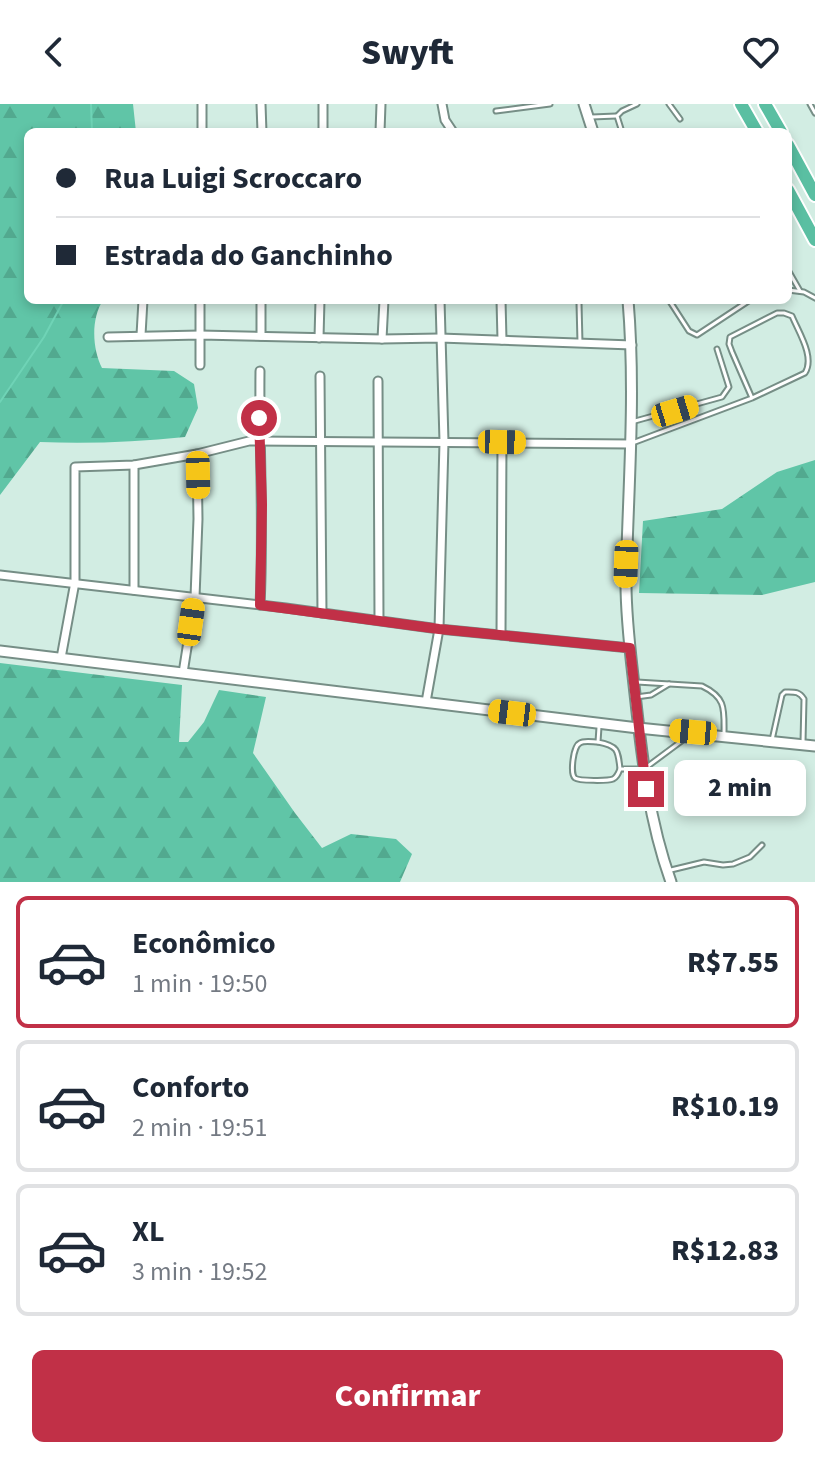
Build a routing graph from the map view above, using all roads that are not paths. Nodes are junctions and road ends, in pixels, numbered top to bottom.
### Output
1 (202, 104) edge
2 (261, 104) edge
3 (323, 104) edge
4 (381, 104) edge
5 (442, 104) edge
6 (550, 104) edge
7 (584, 104) edge
8 (637, 104) edge
9 (669, 104) edge
10 (739, 104) edge
11 (765, 104) edge
12 (810, 104) edge
13 (496, 111) dead end
14 (815, 113) edge
15 (617, 116) junction
16 (588, 118) junction
17 (680, 119) dead end
18 (202, 128) edge
19 (262, 128) edge
20 (323, 128) edge
21 (380, 128) edge
22 (450, 128) edge
23 (592, 128) edge
24 (621, 128) edge
25 (751, 128) edge
26 (779, 128) edge
27 (792, 152) edge
28 (815, 195) edge
29 (792, 197) edge
30 (815, 240) edge
31 (792, 276) edge
32 (792, 290) edge
33 (801, 291) junction
34 (815, 298) edge
35 (143, 304) edge
36 (200, 304) edge
37 (261, 304) edge
38 (320, 304) edge
39 (384, 304) edge
40 (440, 304) edge
41 (501, 304) edge
42 (579, 304) edge
43 (629, 304) edge
44 (672, 304) edge
45 (744, 304) edge
46 (141, 335) junction
47 (200, 335) junction
48 (261, 336) junction
49 (108, 337) dead end
50 (319, 338) junction
51 (440, 338) junction
52 (382, 339) junction
53 (502, 340) junction
54 (580, 343) junction
55 (632, 345) junction
56 (717, 349) dead end
57 (200, 365) dead end
58 (260, 371) dead end
59 (320, 376) dead end
60 (378, 381) dead end
61 (752, 398) junction
62 (631, 422) junction
63 (259, 441) junction
64 (321, 441) junction
65 (380, 442) junction
66 (444, 442) junction
67 (502, 442) junction
68 (631, 444) junction
69 (197, 454) junction
70 (134, 465) junction
71 (0, 575) edge
72 (75, 582) junction
73 (134, 590) junction
74 (195, 597) junction
75 (260, 605) junction
76 (322, 613) junction
77 (379, 620) junction
78 (439, 629) junction
79 (501, 635) junction
80 (630, 648) junction
81 (0, 651) edge
82 (61, 658) junction
83 (183, 673) junction
84 (634, 682) junction
85 (669, 684) junction
86 (635, 698) junction
87 (426, 702) junction
88 (599, 723) junction
89 (638, 728) junction
90 (693, 732) junction
91 (724, 735) junction
92 (772, 740) junction
93 (598, 742) junction
94 (803, 744) junction
95 (815, 746) edge
96 (620, 769) junction
97 (643, 769) junction
98 (762, 845) dead end
99 (667, 871) junction
100 (671, 882) edge

1 - 18 street
2 - 19 street
3 - 20 street
4 - 21 street
5 - 22 street
6 - 13 lane
7 - 16 main road
8 - 15 lane
9 - 17 lane
10 - 25 highway
11 - 26 highway
12 - 14 lane
15 - 16 lane
15 - 24 lane
16 - 23 main road
27 - 28 highway
29 - 30 highway
31 - 33 lane
32 - 33 lane
33 - 34 lane
35 - 46 street
36 - 47 street
37 - 48 street
38 - 50 street
39 - 52 street
40 - 51 street
41 - 53 street
42 - 54 lane
43 - 55 main road
44 - 45 lane
46 - 47 street
46 - 49 street
47 - 48 street
47 - 57 street
48 - 50 street
50 - 52 street
51 - 52 street
51 - 53 street
51 - 66 street
53 - 54 street
54 - 55 street
55 - 62 main road
56 - 62 lane
58 - 63 street
59 - 64 street
60 - 65 street
61 - 61 lane
61 - 68 lane
62 - 68 main road
63 - 64 street
63 - 69 street
63 - 75 street
64 - 65 street
64 - 76 street
65 - 66 street
65 - 77 street
66 - 67 street
66 - 78 street
67 - 68 street
67 - 79 street
68 - 80 main road
69 - 70 street
69 - 74 street
70 - 72 street
70 - 73 street
71 - 72 street
72 - 73 street
72 - 82 street
73 - 74 street
74 - 75 street
74 - 83 street
75 - 76 street
76 - 77 street
77 - 78 street
78 - 79 street
78 - 87 street
79 - 80 street
80 - 84 main road
81 - 82 main road
82 - 83 main road
83 - 87 main road
84 - 85 lane
84 - 86 main road
85 - 86 lane
85 - 91 lane
86 - 89 main road
87 - 88 main road
88 - 89 main road
88 - 93 lane
89 - 90 main road
89 - 97 main road
90 - 91 main road
90 - 97 lane
91 - 92 main road
92 - 94 main road
92 - 94 lane
93 - 96 lane
93 - 96 lane
94 - 95 main road
96 - 97 lane
97 - 99 main road
98 - 99 lane
99 - 100 main road

